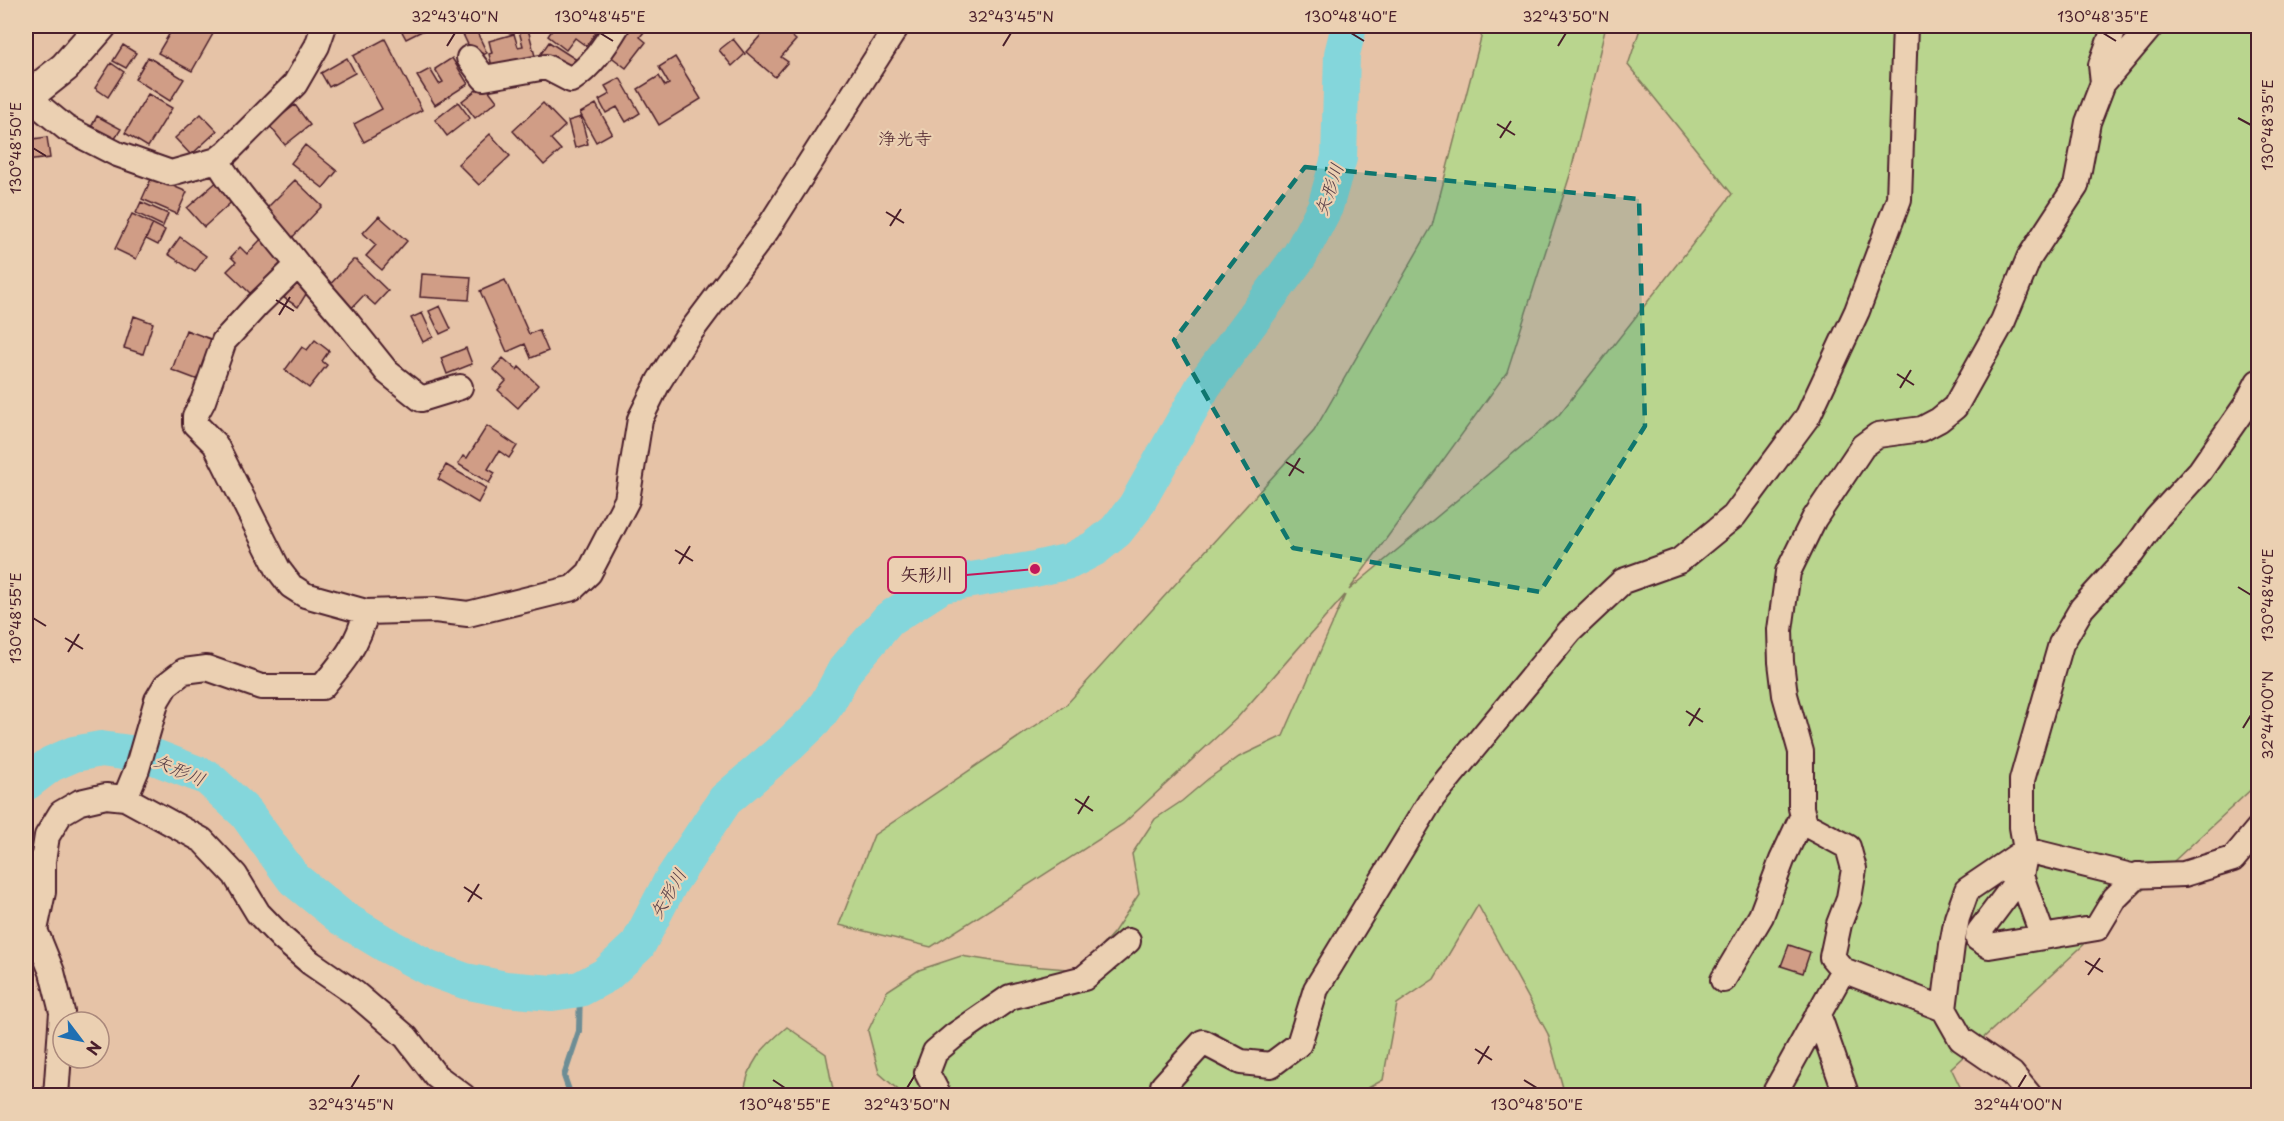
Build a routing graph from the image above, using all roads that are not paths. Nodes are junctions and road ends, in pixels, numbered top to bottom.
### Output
1 (101, 26) edge
2 (324, 26) edge
3 (617, 26) edge
4 (897, 26) edge
5 (1905, 26) edge
6 (2115, 26) edge
7 (2151, 26) edge
8 (469, 58) dead end
9 (2103, 83) junction
10 (28, 96) edge
11 (217, 160) junction
12 (298, 265) junction
13 (2259, 382) edge
14 (460, 387) dead end
15 (366, 612) junction
16 (124, 798) junction
17 (1803, 815) junction
18 (2259, 829) edge
19 (2026, 850) junction
20 (2021, 876) junction
21 (2138, 876) junction
22 (2043, 937) junction
23 (1128, 941) dead end
24 (1843, 970) junction
25 (1723, 980) dead end
26 (1944, 1009) junction
27 (1818, 1014) junction
28 (1162, 1092) edge
29 (56, 1095) edge
30 (463, 1095) edge
31 (939, 1095) edge
32 (1773, 1095) edge
33 (1844, 1095) edge
34 (2030, 1095) edge

1 - 10 main road
2 - 11 street
3 - 8 street
4 - 15 street
5 - 28 street
6 - 9 street
7 - 9 street
9 - 17 street
10 - 11 street
11 - 12 street
12 - 14 street
12 - 15 street
13 - 19 street
15 - 16 street
16 - 29 street
16 - 30 street
17 - 24 street
17 - 25 street
18 - 21 street
19 - 20 street
19 - 21 street
19 - 26 street
20 - 22 street
20 - 22 street
21 - 22 street
23 - 31 street
24 - 26 street
24 - 27 street
26 - 34 street
27 - 32 street
27 - 33 street

